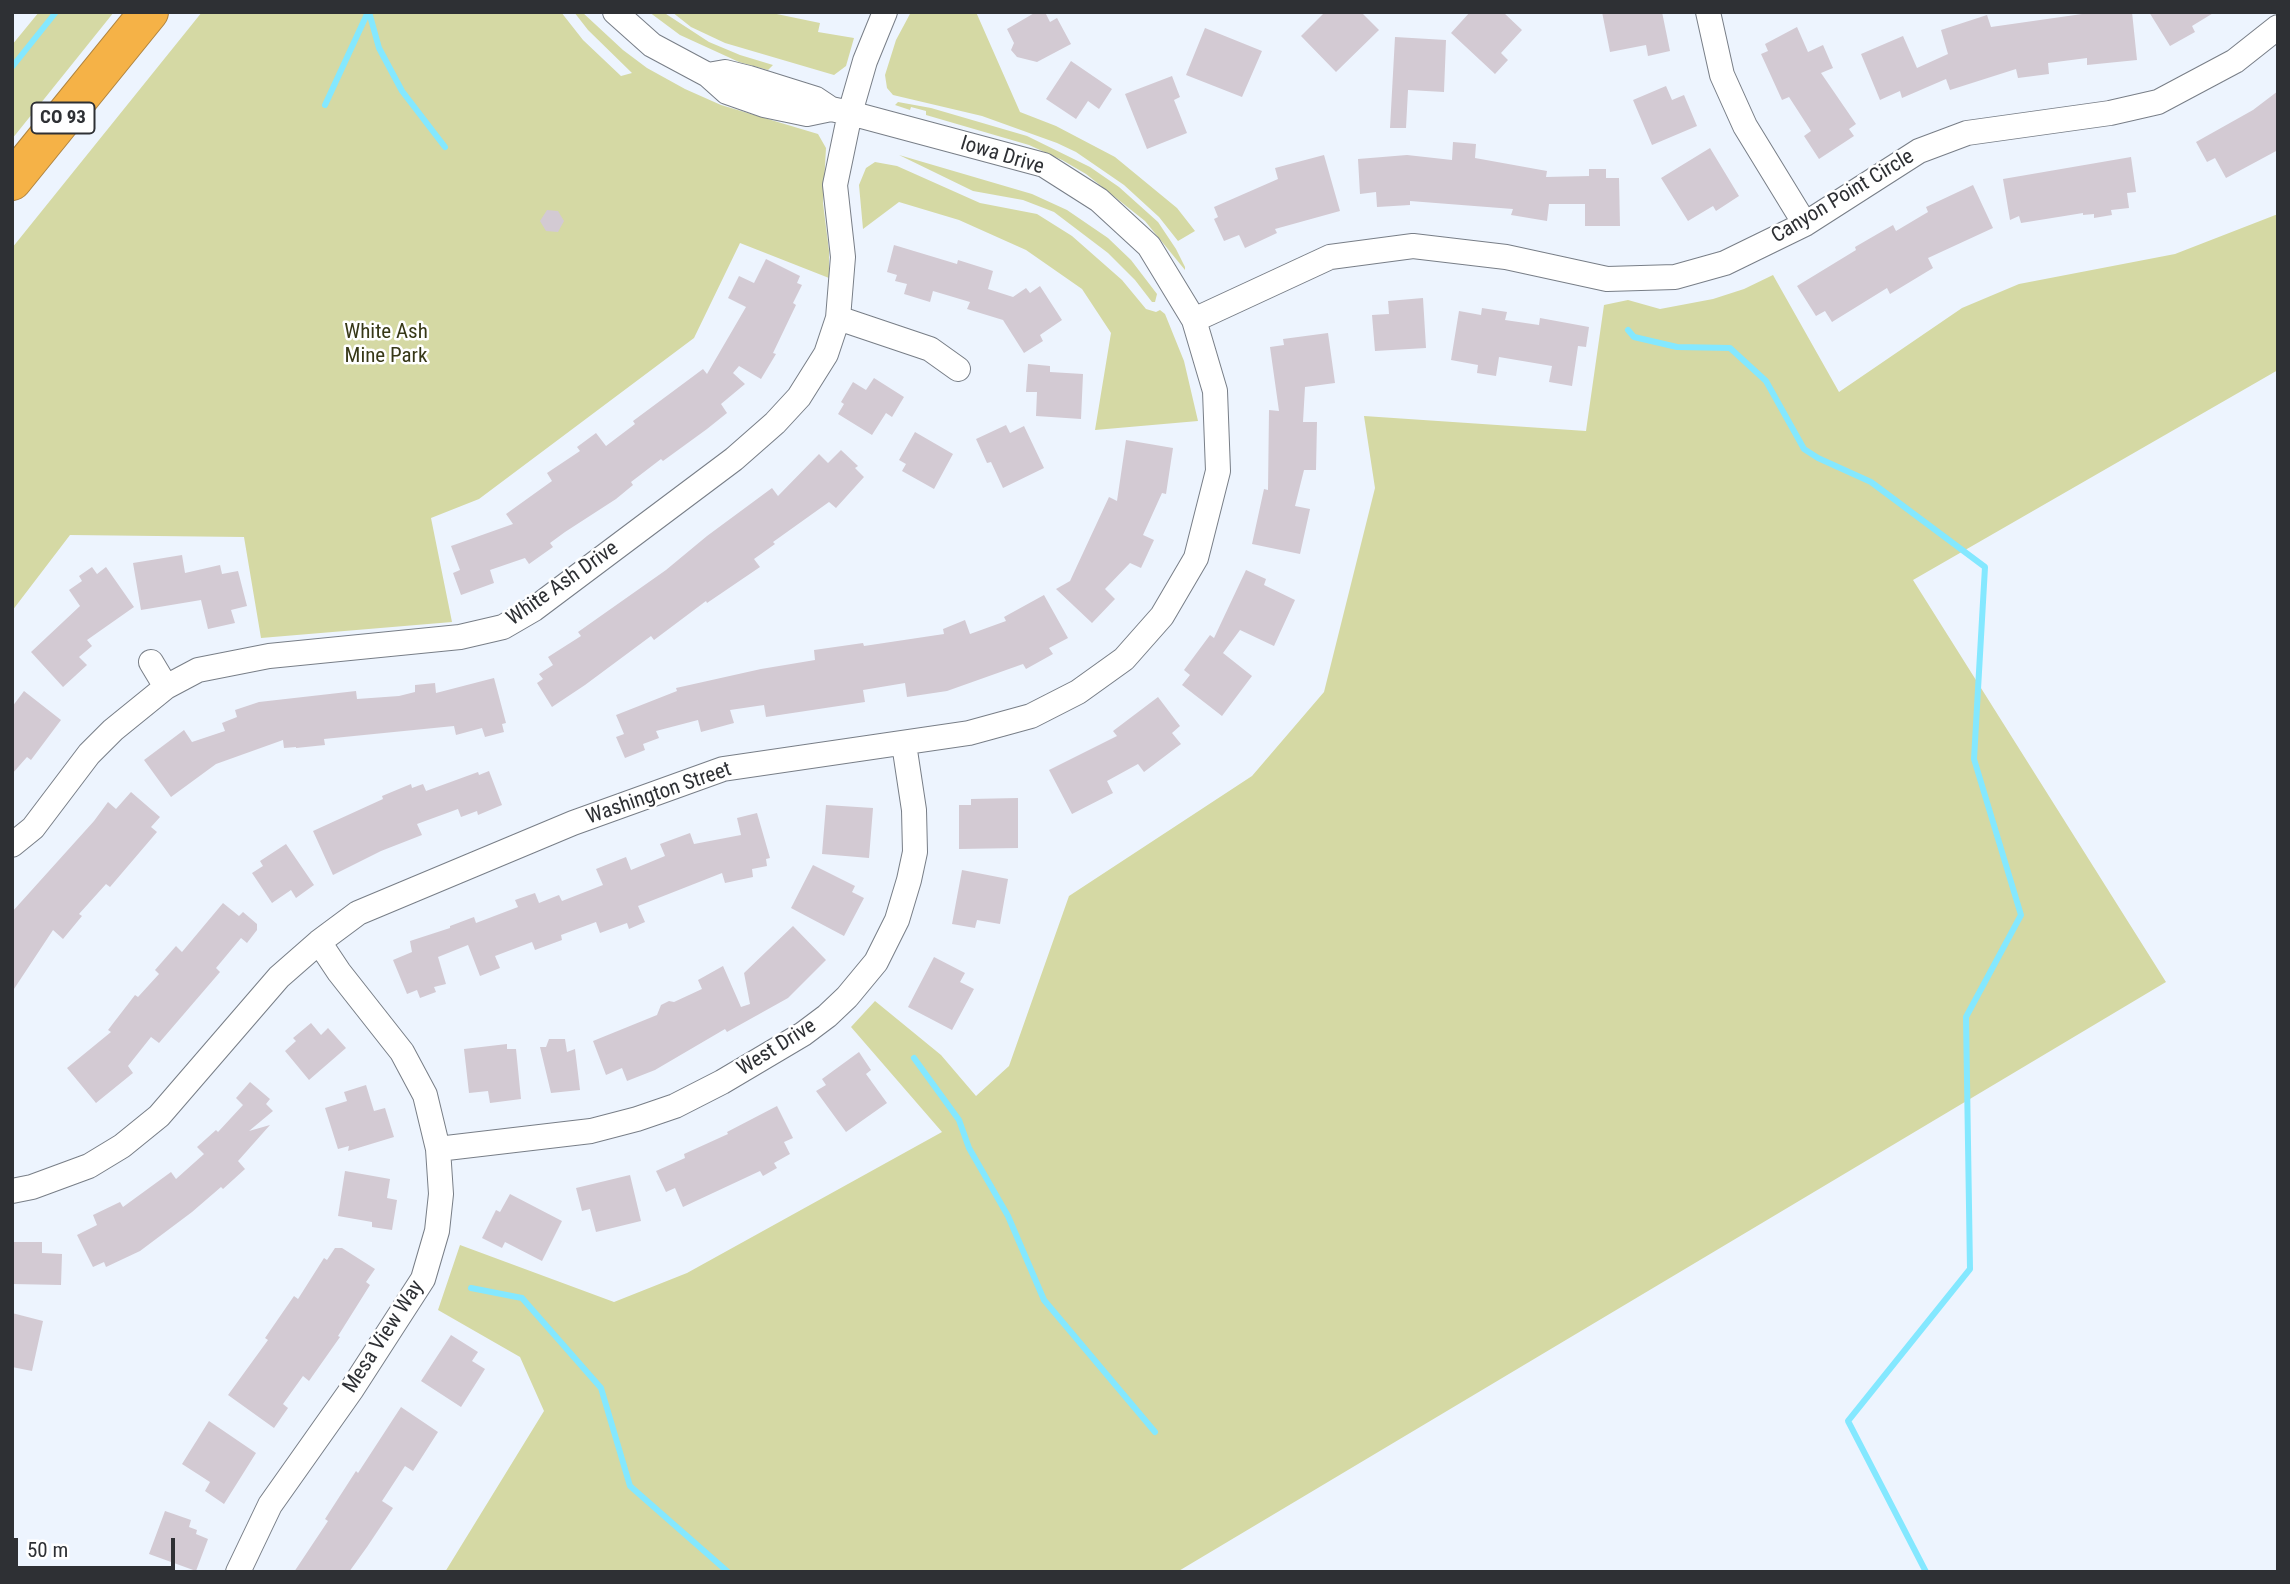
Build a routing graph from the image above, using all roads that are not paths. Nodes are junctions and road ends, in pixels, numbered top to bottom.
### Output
1 (149, 12) edge
2 (615, 12) edge
3 (885, 12) edge
4 (1708, 12) edge
5 (2278, 27) edge
6 (840, 111) junction
7 (12, 181) edge
8 (1805, 224) junction
9 (838, 318) junction
10 (1194, 320) junction
11 (958, 369) dead end
12 (151, 663) dead end
13 (166, 687) junction
14 (904, 744) junction
15 (12, 845) edge
16 (319, 942) junction
17 (438, 1149) junction
18 (12, 1191) edge
19 (238, 1572) edge

1 - 7 highway, CO 93
2 - 6 street, Iowa Drive
3 - 6 street
4 - 8 street
5 - 8 street, Canyon Point Circle
6 - 9 street, White Ash Drive
6 - 10 street, Iowa Drive
8 - 10 street, Canyon Point Circle
9 - 11 street
9 - 13 street, White Ash Drive
10 - 14 street, Washington Street
12 - 13 street
13 - 15 street, White Ash Drive
14 - 16 street, Washington Street
14 - 17 street, West Drive
16 - 17 street, Mesa View Way
16 - 18 street, Washington Street
17 - 19 street, Mesa View Way

